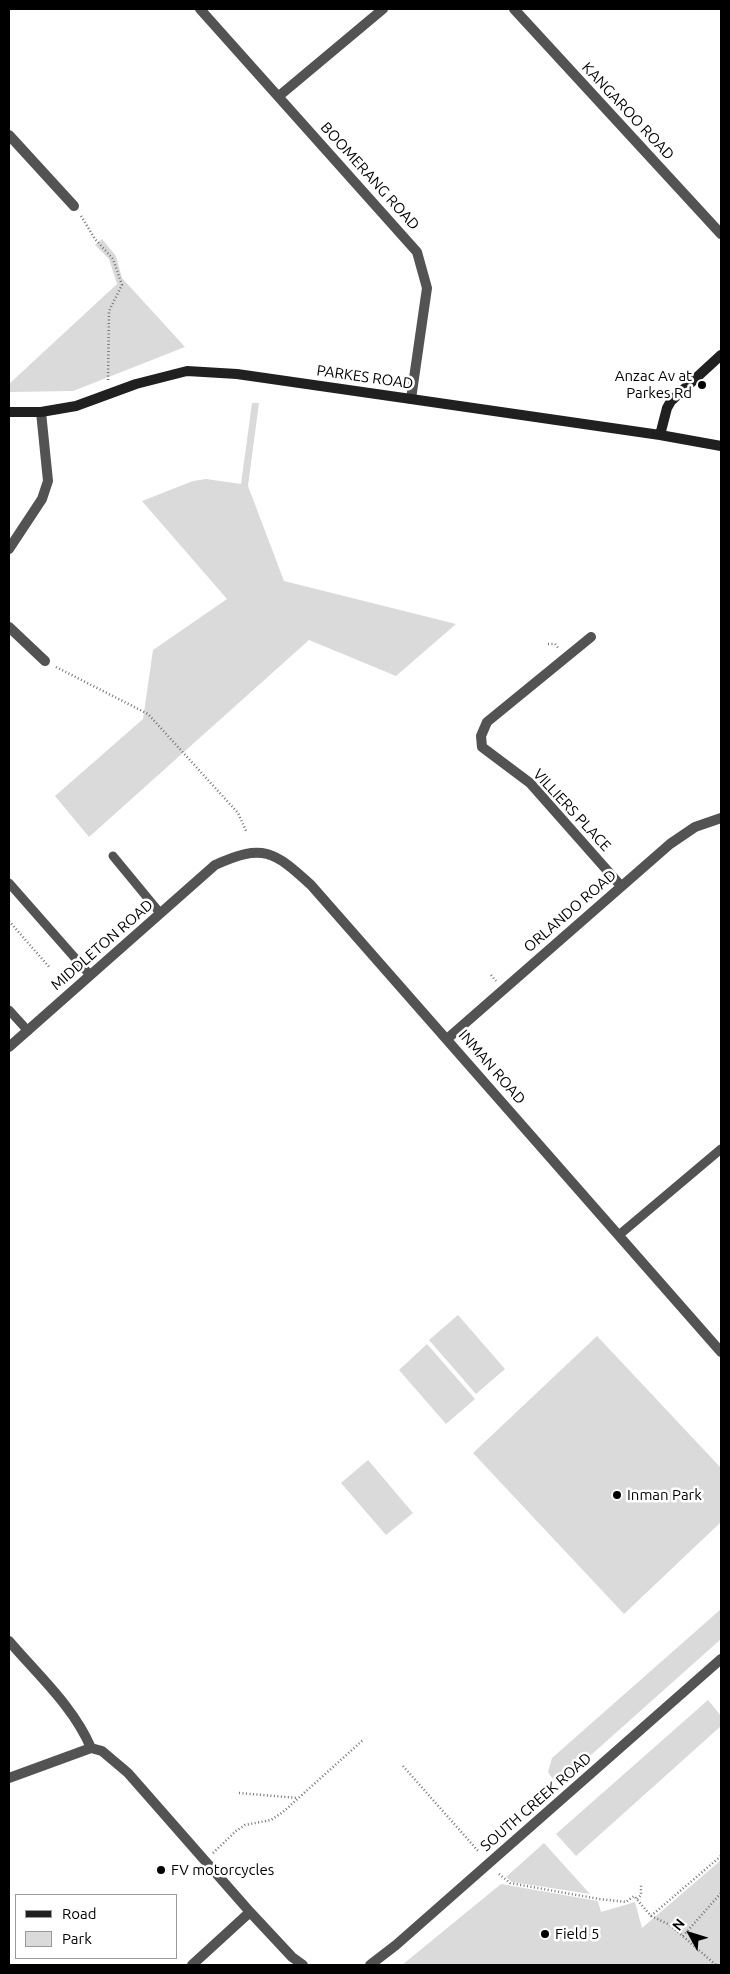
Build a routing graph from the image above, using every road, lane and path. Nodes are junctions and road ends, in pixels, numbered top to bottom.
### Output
1 (200, 9) edge
2 (383, 9) edge
3 (514, 9) edge
4 (279, 96) junction
5 (9, 135) edge
6 (74, 206) joint
7 (721, 234) edge
8 (721, 355) edge
9 (108, 383) dead end
10 (411, 399) junction
11 (9, 412) edge
12 (41, 412) junction
13 (660, 435) junction
14 (721, 446) edge
15 (9, 549) edge
16 (9, 628) edge
17 (591, 637) dead end
18 (548, 644) dead end
19 (555, 644) dead end
20 (45, 661) joint
21 (721, 818) edge
22 (247, 833) dead end
23 (113, 856) dead end
24 (215, 865) joint
25 (9, 883) edge
26 (621, 886) junction
27 (160, 913) junction
28 (9, 921) edge
29 (50, 968) dead end
30 (90, 975) junction
31 (9, 1010) edge
32 (28, 1030) junction
33 (447, 1039) junction
34 (9, 1047) edge
35 (721, 1149) edge
36 (619, 1235) junction
37 (721, 1352) edge
38 (9, 1642) edge
39 (721, 1659) edge
40 (363, 1740) dead end
41 (90, 1748) junction
42 (403, 1766) dead end
43 (9, 1778) edge
44 (239, 1793) dead end
45 (298, 1798) junction
46 (216, 1851) dead end
47 (479, 1852) dead end
48 (721, 1856) edge
49 (499, 1874) dead end
50 (641, 1884) dead end
51 (721, 1893) edge
52 (637, 1899) junction
53 (250, 1912) junction
54 (652, 1916) junction
55 (683, 1936) junction
56 (192, 1965) edge
57 (303, 1965) edge
58 (370, 1965) edge
59 (716, 1965) edge

1 - 4 street, BOOMERANG ROAD
2 - 4 street
3 - 7 street, KANGAROO ROAD
4 - 10 street, BOOMERANG ROAD
5 - 6 street
6 - 9 path
8 - 13 street
10 - 12 street, PARKES ROAD
10 - 13 street, PARKES ROAD
11 - 12 street, PARKES ROAD
12 - 15 street
13 - 14 street, PARKES ROAD
16 - 20 street
17 - 26 street, VILLIERS PLACE
18 - 19 path
20 - 22 path
21 - 26 street, ORLANDO ROAD
23 - 27 lane
24 - 27 street, MIDDLETON ROAD
24 - 33 street, INMAN ROAD
25 - 30 lane
26 - 33 street, ORLANDO ROAD
27 - 30 street, MIDDLETON ROAD
28 - 29 path
30 - 32 street, MIDDLETON ROAD
31 - 32 lane
32 - 34 street, MIDDLETON ROAD
33 - 36 street, INMAN ROAD
35 - 36 lane
36 - 37 street, INMAN ROAD
38 - 41 street
39 - 58 street, SOUTH CREEK ROAD
40 - 45 path
41 - 43 street
41 - 53 street
42 - 47 path
44 - 45 path
45 - 46 path
48 - 54 path
49 - 52 path
50 - 52 path
51 - 55 path
52 - 54 path
53 - 56 street
53 - 57 street
54 - 55 path
55 - 59 path

